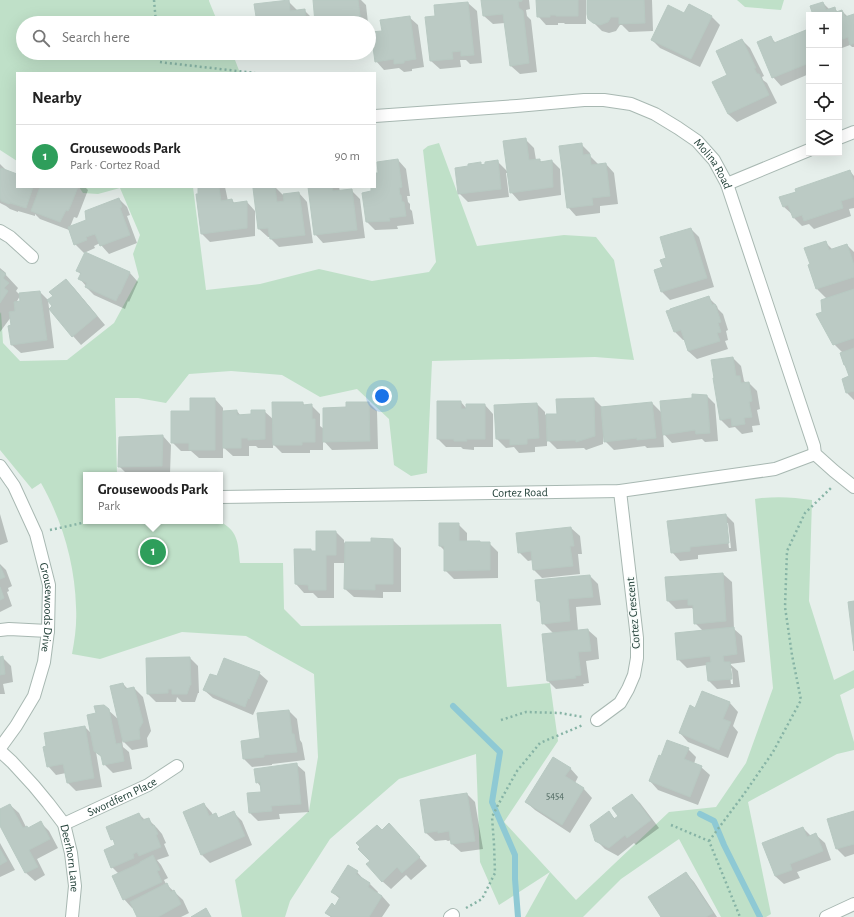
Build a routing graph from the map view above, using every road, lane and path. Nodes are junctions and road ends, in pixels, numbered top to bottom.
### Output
1 (154, 0) edge
2 (155, 16) edge
3 (159, 60) edge
4 (246, 72) edge
5 (376, 116) edge
6 (854, 132) edge
7 (842, 137) edge
8 (806, 151) edge
9 (727, 184) junction
10 (0, 230) edge
11 (32, 257) dead end
12 (815, 454) junction
13 (0, 466) edge
14 (842, 478) junction
15 (854, 488) edge
16 (620, 491) junction
17 (223, 497) edge
18 (83, 523) edge
19 (36, 534) junction
20 (0, 630) edge
21 (48, 631) junction
22 (501, 720) dead end
23 (597, 720) junction
24 (0, 750) edge
25 (177, 766) dead end
26 (64, 824) junction
27 (670, 825) dead end
28 (709, 841) junction
29 (854, 904) edge
30 (451, 916) edge
31 (72, 917) edge
32 (740, 917) edge
33 (826, 917) edge

1 - 2 path
3 - 4 path
5 - 9 street, Molina Road
6 - 7 street
8 - 9 street
9 - 12 street, Molina Road
10 - 11 street
12 - 14 street
12 - 16 street, Cortez Road
13 - 19 street, Grousewoods Drive
14 - 15 street
14 - 28 path
16 - 17 street, Cortez Road
16 - 23 street, Cortez Crescent
18 - 19 path
19 - 21 street, Grousewoods Drive
20 - 21 street
21 - 24 street, Grousewoods Drive
22 - 23 path
23 - 30 path
24 - 26 street, Deerhorn Lane
25 - 26 street, Swordfern Place
26 - 31 street, Deerhorn Lane
27 - 28 path
28 - 32 path
29 - 33 street

